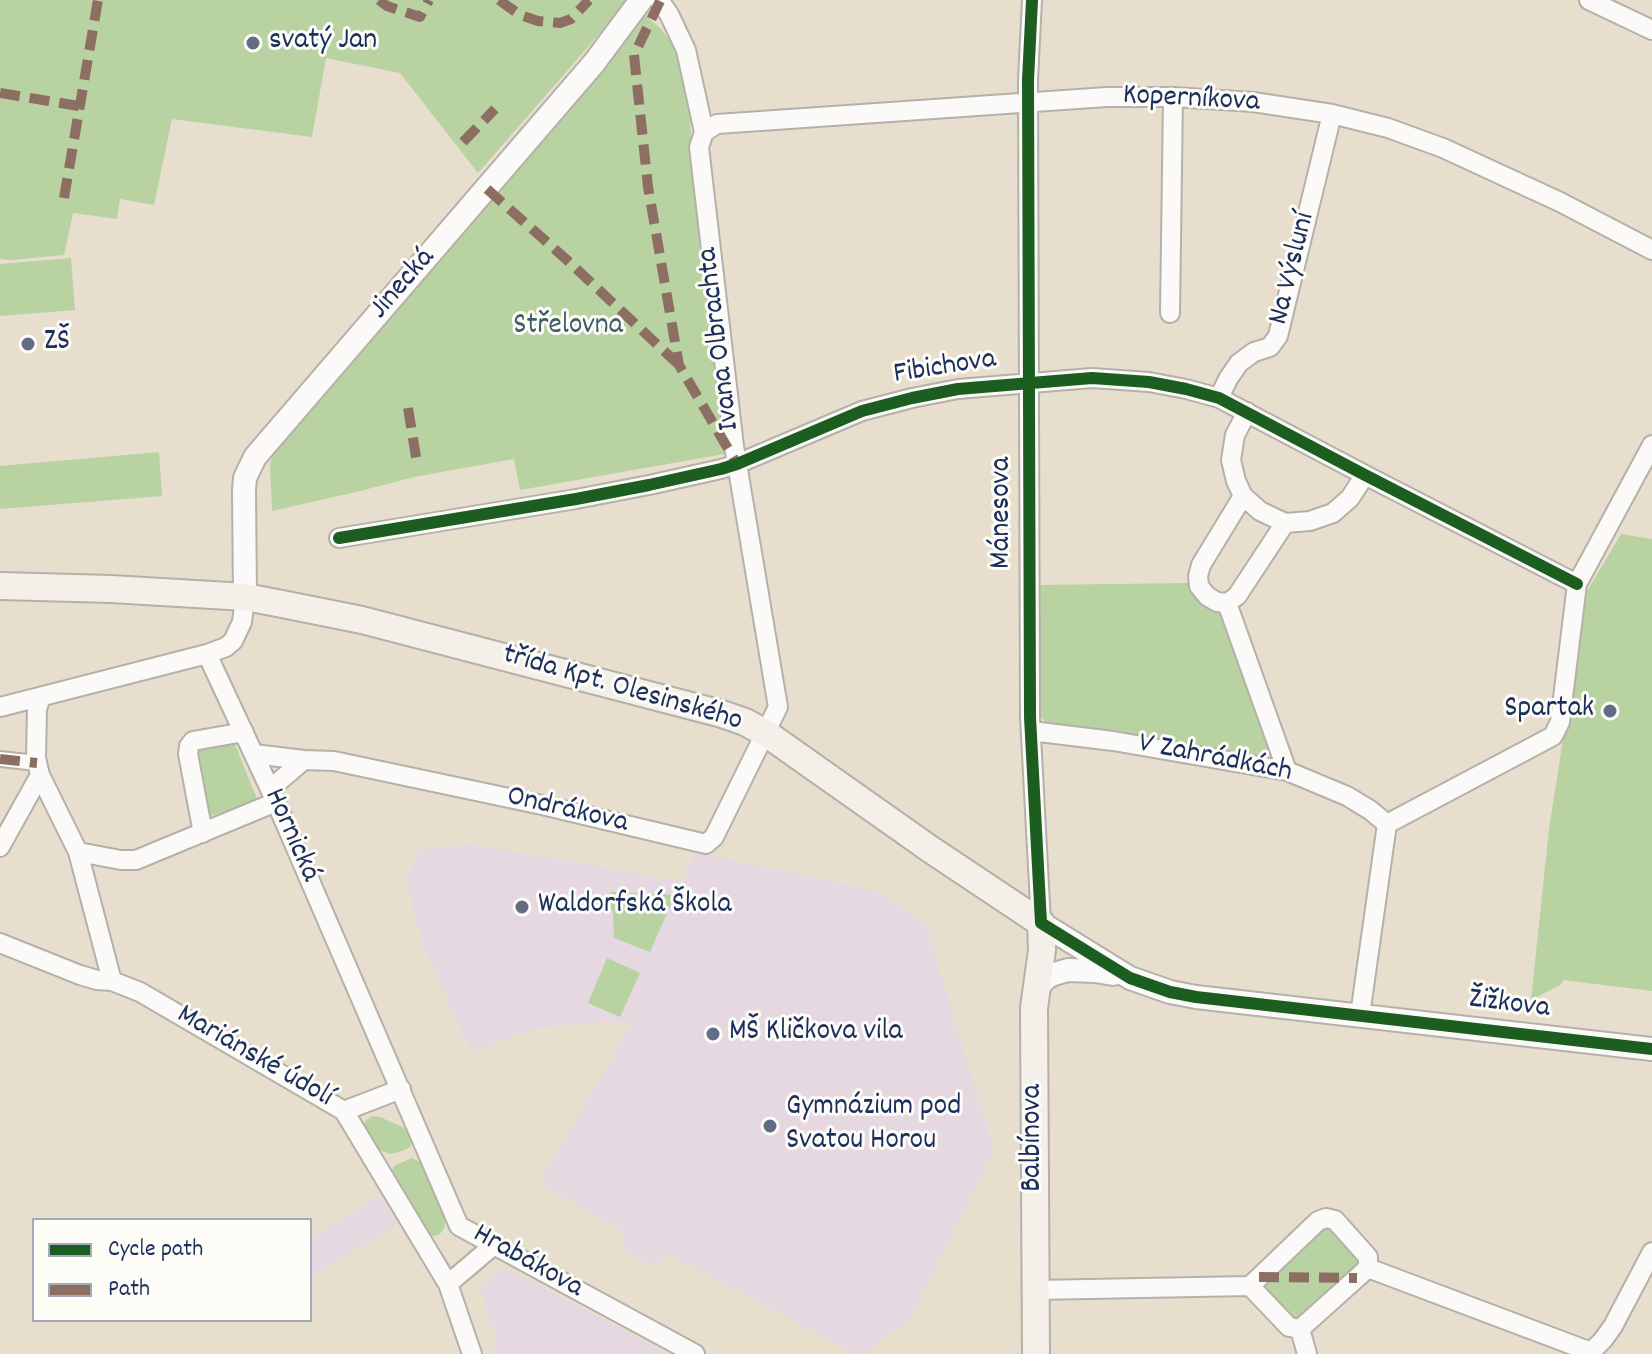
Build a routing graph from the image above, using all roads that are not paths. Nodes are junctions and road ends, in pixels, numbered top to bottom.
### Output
1 (641, 0) edge
2 (659, 0) edge
3 (1032, 0) edge
4 (1589, 0) edge
5 (1652, 30) edge
6 (1173, 97) junction
7 (1029, 102) junction
8 (1332, 114) junction
9 (704, 132) junction
10 (1652, 250) edge
11 (1170, 313) dead end
12 (1030, 383) junction
13 (1219, 398) junction
14 (1247, 412) junction
15 (1652, 445) edge
16 (737, 464) junction
17 (1365, 475) junction
18 (1243, 496) junction
19 (1285, 523) junction
20 (339, 538) dead end
21 (1577, 584) junction
22 (0, 586) edge
23 (245, 597) junction
24 (1227, 603) junction
25 (207, 654) junction
26 (41, 697) junction
27 (0, 707) edge
28 (1031, 731) junction
29 (244, 732) junction
30 (767, 734) junction
31 (254, 754) junction
32 (0, 759) edge
33 (304, 760) junction
34 (39, 769) junction
35 (1287, 771) junction
36 (273, 796) junction
37 (1387, 824) junction
38 (203, 833) junction
39 (0, 847) edge
40 (78, 852) junction
41 (1041, 923) junction
42 (0, 943) edge
43 (1130, 978) junction
44 (112, 981) junction
45 (1036, 989) junction
46 (1360, 1015) junction
47 (1652, 1049) edge
48 (401, 1089) junction
49 (344, 1111) junction
50 (494, 1245) junction
51 (1652, 1252) edge
52 (1368, 1268) junction
53 (448, 1284) junction
54 (1250, 1286) junction
55 (1035, 1290) junction
56 (1300, 1329) junction
57 (1590, 1353) edge
58 (472, 1354) edge
59 (695, 1354) edge
60 (1036, 1354) edge
61 (1307, 1354) edge

1 - 23 street, Jinecká
2 - 9 street, Ivana Olbrachta
3 - 7 street, Mánesova
4 - 5 street
6 - 7 street, Koperníkova
6 - 8 street, Koperníkova
6 - 11 street
7 - 9 street, Koperníkova
7 - 12 street, Mánesova
8 - 10 street, Koperníkova
8 - 13 street, Na Výsluní
9 - 16 street, Ivana Olbrachta
12 - 13 street, Fibichova
12 - 16 street, Fibichova
12 - 28 street, Mánesova
13 - 14 street, Fibichova
14 - 17 street, Fibichova
14 - 18 street
15 - 21 street
16 - 20 street, Fibichova
16 - 30 street, Ivana Olbrachta
17 - 19 street
17 - 21 street, Fibichova
18 - 19 street
18 - 24 street
19 - 24 street
21 - 37 street
22 - 23 main road, třída Kpt. Olesinského
23 - 25 street
23 - 30 main road, třída Kpt. Olesinského
24 - 35 street
25 - 26 street
25 - 29 street, Hornická
26 - 27 street
26 - 34 street
28 - 35 street, V Zahrádkách
28 - 41 street, Mánesova
29 - 31 street, Hornická
29 - 38 street
30 - 33 street, Ondrákova
30 - 41 main road, třída Kpt. Olesinského
31 - 33 street, Ondrákova
31 - 36 street, Hornická
32 - 34 street
33 - 36 street
34 - 39 street
34 - 40 street
35 - 37 street, V Zahrádkách
36 - 38 street
36 - 48 street, Hornická
37 - 46 street
38 - 40 street
40 - 44 street
41 - 43 street
41 - 45 main road, Balbínova
42 - 44 street, Mariánské údolí
43 - 45 street
43 - 46 street, Žižkova
44 - 49 street, Mariánské údolí
45 - 55 main road, Balbínova
46 - 47 street, Žižkova
48 - 49 street
48 - 50 street, Hrabákova
49 - 53 street, Mariánské údolí
50 - 53 street
50 - 59 street, Hrabákova
51 - 57 street
52 - 54 street
52 - 56 street
52 - 57 street
53 - 58 street, Mariánské údolí
54 - 55 street
54 - 56 street
55 - 60 main road, Balbínova
56 - 61 street

